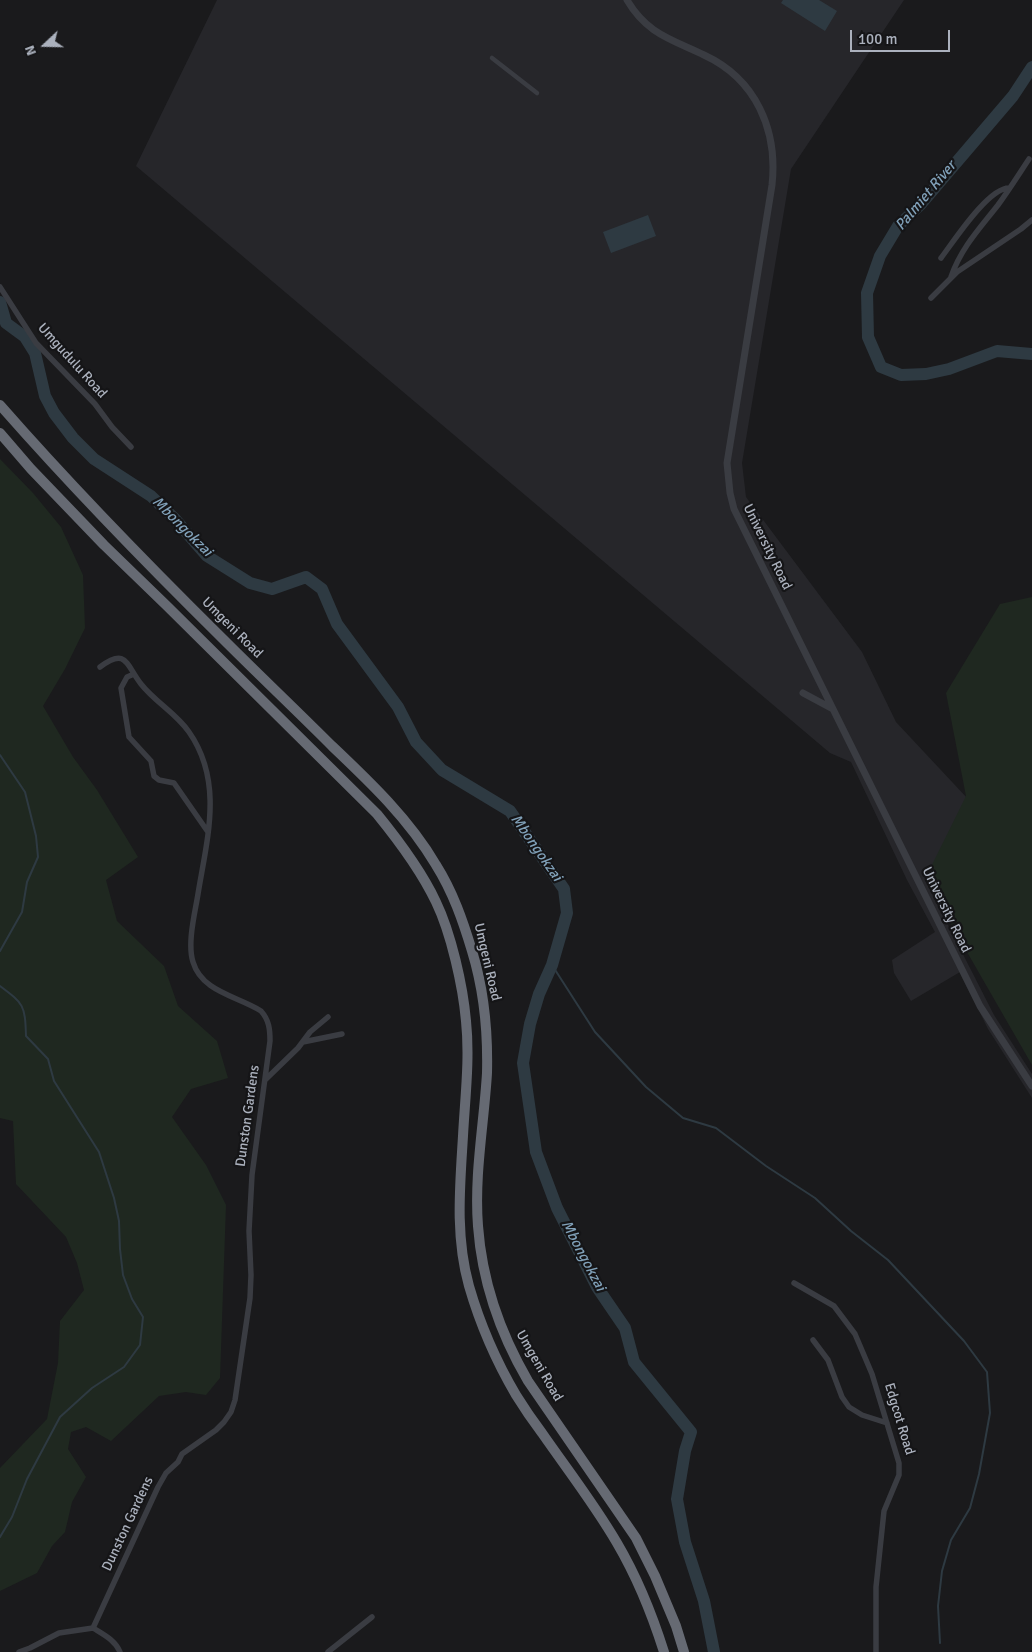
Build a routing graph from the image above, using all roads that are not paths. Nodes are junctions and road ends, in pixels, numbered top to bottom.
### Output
1 (627, 0) edge
2 (492, 58) dead end
3 (537, 93) dead end
4 (1029, 159) dead end
5 (1009, 188) junction
6 (1032, 220) edge
7 (941, 258) dead end
8 (951, 277) junction
9 (0, 287) edge
10 (931, 298) dead end
11 (0, 405) edge
12 (0, 433) edge
13 (131, 447) dead end
14 (100, 668) dead end
15 (134, 674) junction
16 (804, 694) dead end
17 (831, 708) junction
18 (208, 832) junction
19 (328, 1017) dead end
20 (342, 1034) dead end
21 (303, 1042) junction
22 (264, 1080) junction
23 (1032, 1086) edge
24 (794, 1283) dead end
25 (813, 1340) dead end
26 (887, 1423) junction
27 (372, 1617) dead end
28 (93, 1628) junction
29 (19, 1652) edge
30 (120, 1652) edge
31 (328, 1652) edge
32 (664, 1652) edge
33 (684, 1652) edge
34 (876, 1652) edge

1 - 17 street, University Road
2 - 3 street
4 - 5 street
5 - 7 street
5 - 8 street
6 - 8 street
8 - 10 street
9 - 13 street, Umgudulu Road
11 - 33 highway, Umgeni Road
12 - 32 highway
14 - 15 street, Dunston Gardens
15 - 18 street, Dunston Gardens
15 - 18 street
16 - 17 street
17 - 23 street, University Road
18 - 22 street, Dunston Gardens
19 - 21 street
20 - 21 street
21 - 22 street
22 - 28 street, Dunston Gardens
24 - 26 street, Edgcot Road
25 - 26 street
26 - 34 street, Edgcot Road
27 - 31 street
28 - 29 street
28 - 30 street

